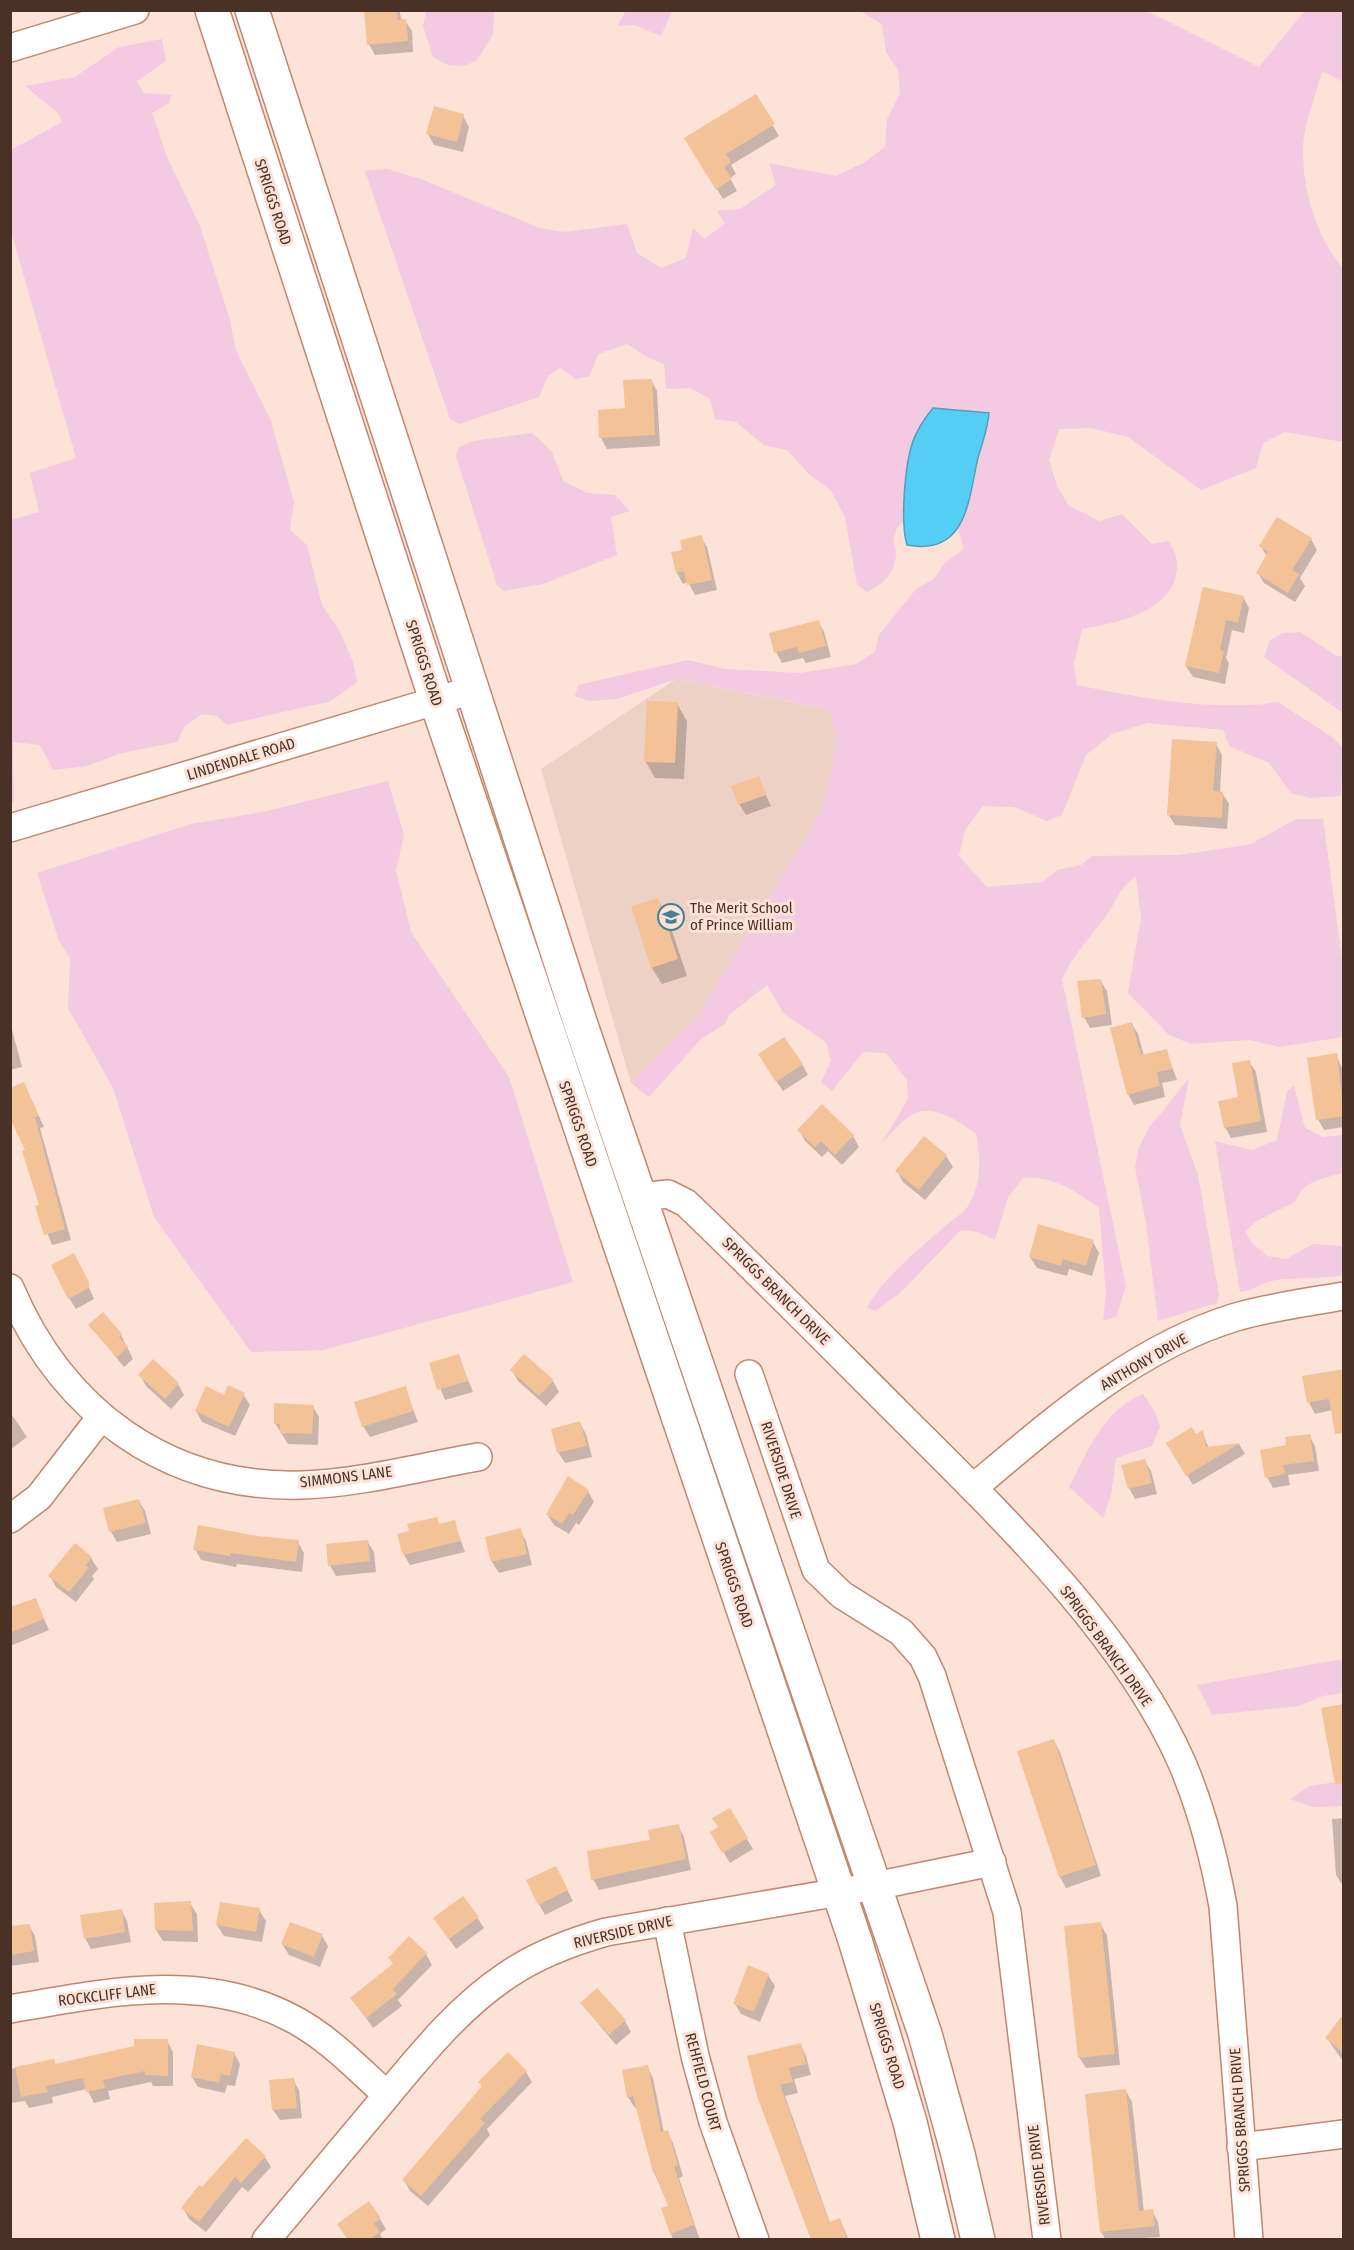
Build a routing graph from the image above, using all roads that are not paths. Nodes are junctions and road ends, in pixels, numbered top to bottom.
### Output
1 (135, 10) edge
2 (212, 10) edge
3 (252, 10) edge
4 (10, 48) edge
5 (472, 690) junction
6 (436, 700) junction
7 (10, 828) edge
8 (640, 1197) junction
9 (10, 1288) edge
10 (1344, 1296) edge
11 (749, 1374) dead end
12 (101, 1416) junction
13 (478, 1457) dead end
14 (973, 1488) junction
15 (10, 1519) edge
16 (992, 1862) junction
17 (875, 1886) junction
18 (837, 1893) junction
19 (667, 1921) junction
20 (10, 2009) edge
21 (387, 2095) junction
22 (1344, 2134) edge
23 (1241, 2147) junction
24 (266, 2240) edge
25 (755, 2240) edge
26 (938, 2240) edge
27 (978, 2240) edge
28 (1047, 2240) edge
29 (1249, 2240) edge

1 - 4 street
2 - 6 main road, SPRIGGS ROAD
3 - 5 main road
5 - 6 street, LINDENDALE ROAD
5 - 8 main road
6 - 7 street, LINDENDALE ROAD
6 - 18 main road, SPRIGGS ROAD
8 - 14 street, SPRIGGS BRANCH DRIVE
8 - 17 main road
9 - 12 street, SIMMONS LANE
10 - 14 street, ANTHONY DRIVE
11 - 16 street, RIVERSIDE DRIVE
12 - 13 street, SIMMONS LANE
12 - 15 street
14 - 23 street, SPRIGGS BRANCH DRIVE
16 - 17 street, RIVERSIDE DRIVE
16 - 28 street, RIVERSIDE DRIVE
17 - 18 street, RIVERSIDE DRIVE
17 - 27 main road
18 - 19 street, RIVERSIDE DRIVE
18 - 26 main road, SPRIGGS ROAD
19 - 21 street, RIVERSIDE DRIVE
19 - 25 street, REHFIELD COURT
20 - 21 street, ROCKCLIFF LANE
21 - 24 street, RIVERSIDE DRIVE
22 - 23 street
23 - 29 street, SPRIGGS BRANCH DRIVE

